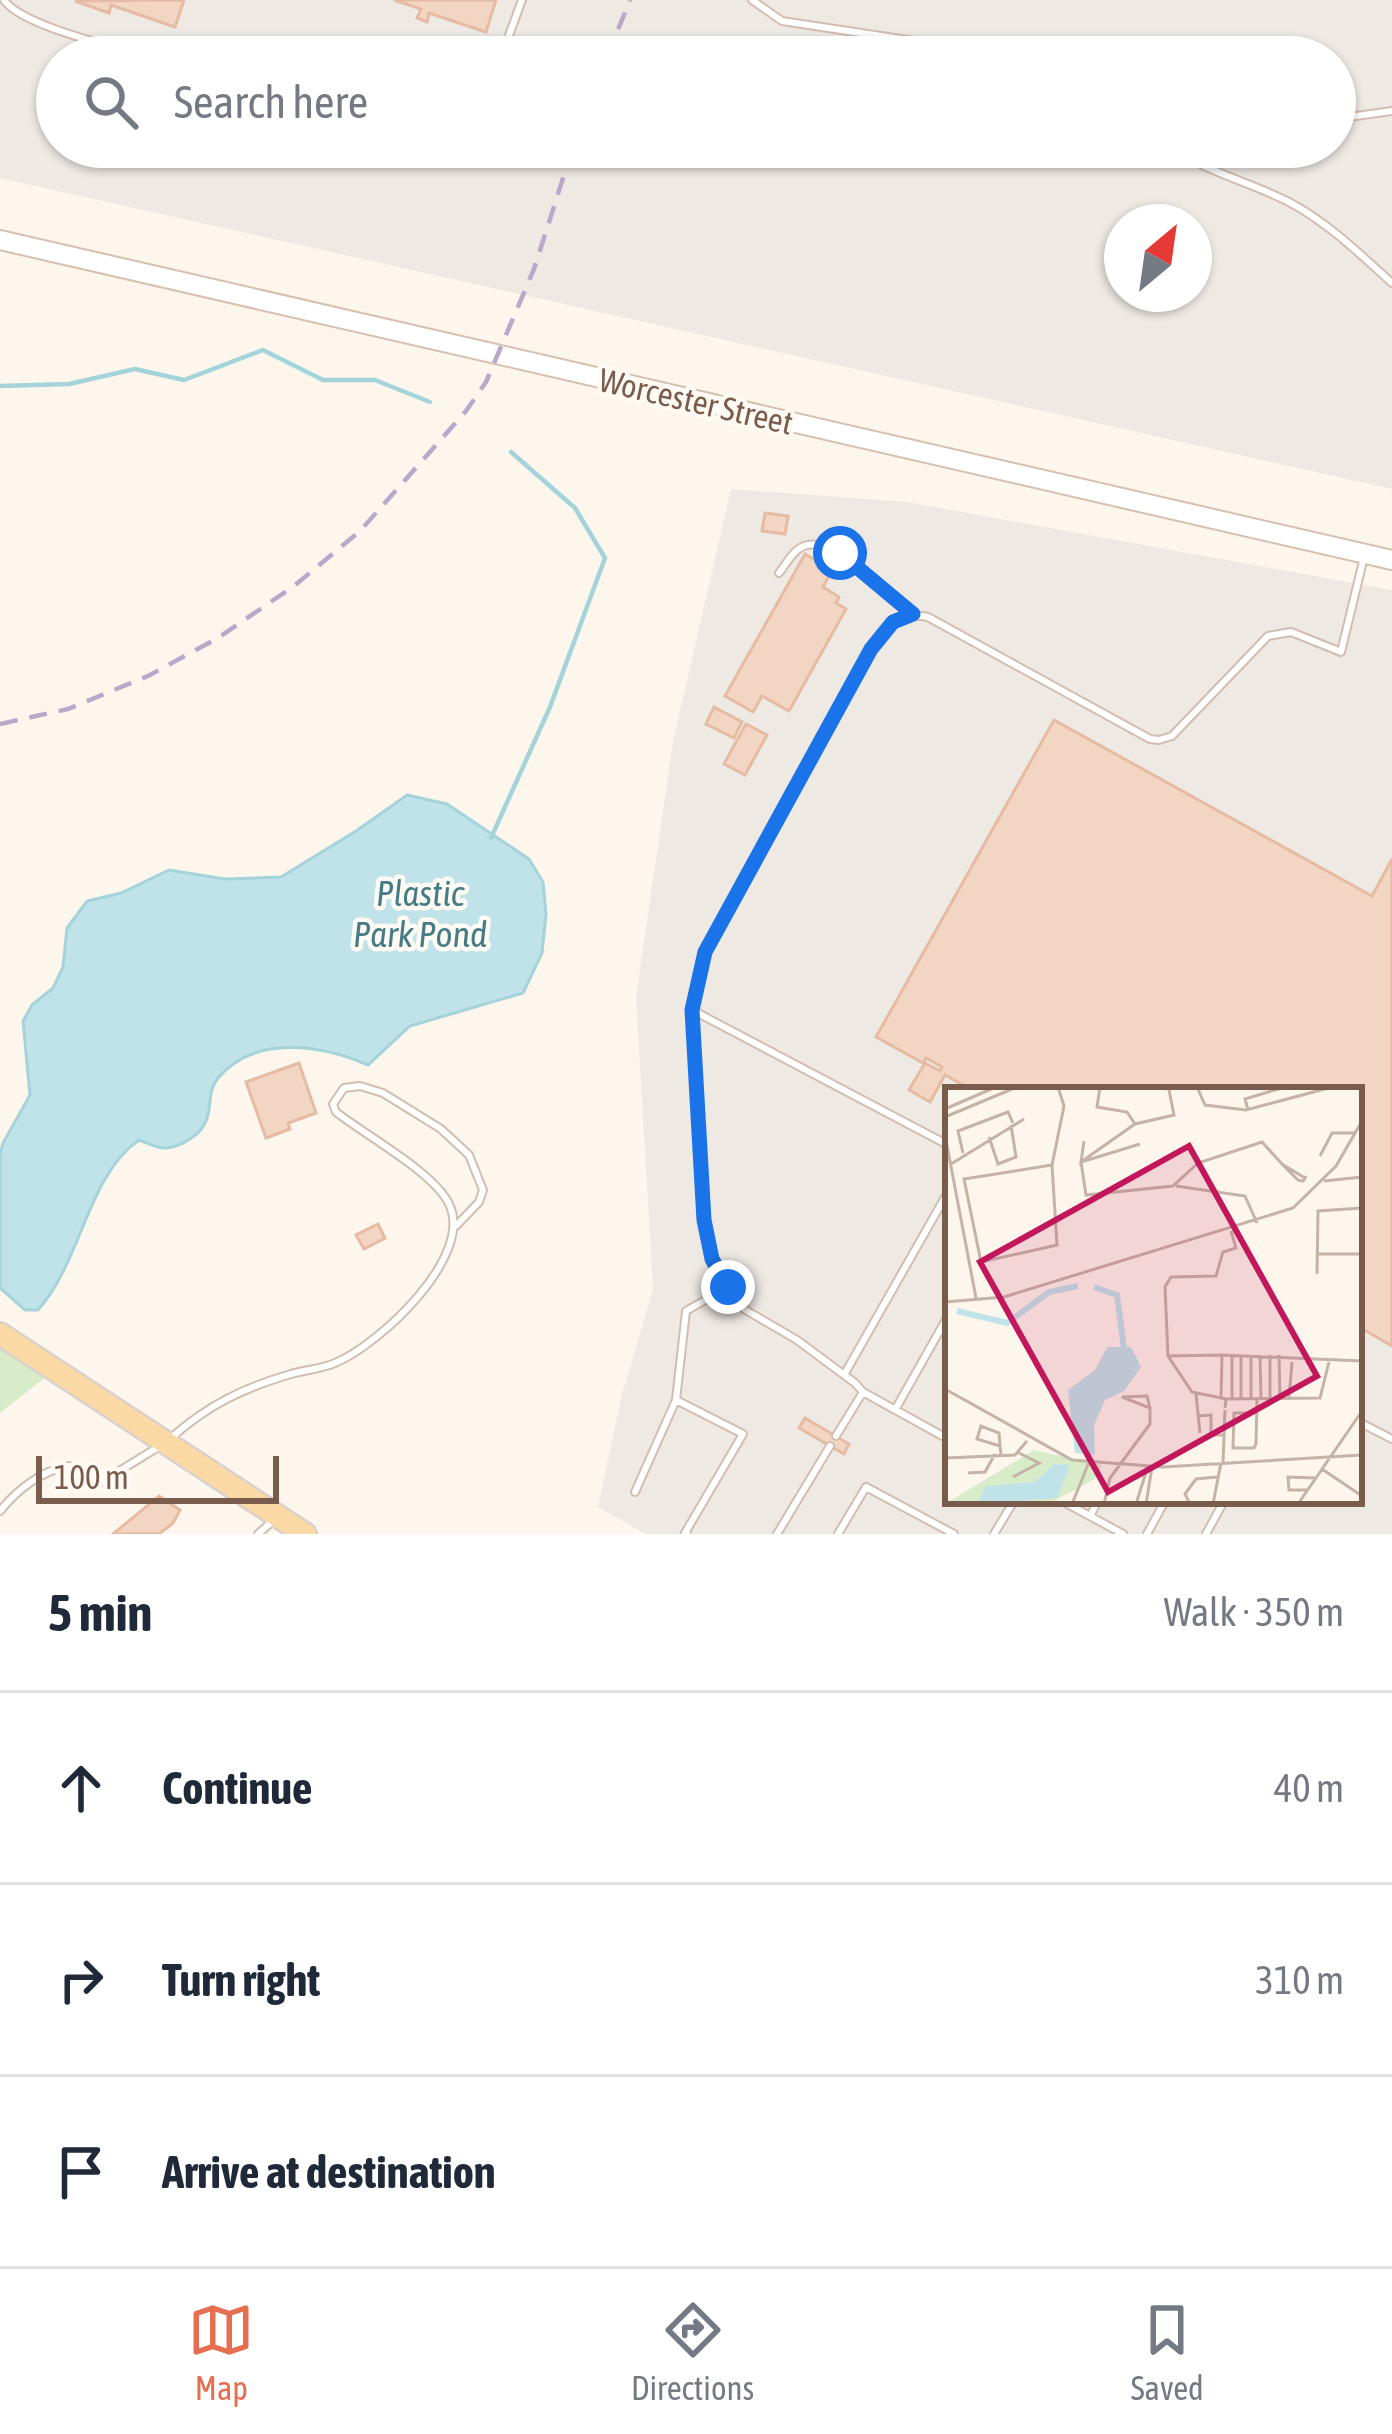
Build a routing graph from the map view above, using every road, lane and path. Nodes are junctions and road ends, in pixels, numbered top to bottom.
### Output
1 (4, 0) edge
2 (522, 0) edge
3 (752, 0) edge
4 (81, 36) edge
5 (509, 36) edge
6 (881, 36) edge
7 (1392, 111) edge
8 (1356, 116) edge
9 (1207, 168) edge
10 (0, 240) edge
11 (1392, 283) edge
12 (1365, 554) junction
13 (1392, 560) edge
14 (779, 573) dead end
15 (913, 614) junction
16 (692, 1010) junction
17 (945, 1143) edge
18 (945, 1197) edge
19 (456, 1226) junction
20 (728, 1287) junction
21 (945, 1321) edge
22 (0, 1334) edge
23 (844, 1375) junction
24 (863, 1392) junction
25 (676, 1400) junction
26 (895, 1410) junction
27 (1362, 1424) edge
28 (945, 1434) edge
29 (836, 1436) dead end
30 (1392, 1439) edge
31 (166, 1443) junction
32 (830, 1446) dead end
33 (635, 1492) dead end
34 (1012, 1504) edge
35 (1068, 1504) edge
36 (1097, 1504) edge
37 (1163, 1504) edge
38 (1222, 1504) edge
39 (0, 1511) edge
40 (1090, 1516) junction
41 (293, 1528) edge
42 (258, 1534) edge
43 (687, 1534) edge
44 (777, 1534) edge
45 (838, 1534) edge
46 (954, 1534) edge
47 (994, 1534) edge
48 (1123, 1534) edge
49 (1147, 1534) edge
50 (1206, 1534) edge

1 - 4 lane
2 - 5 lane
3 - 6 lane
7 - 8 lane
9 - 11 lane
10 - 12 main road, Worcester Street
12 - 13 main road, Worcester Street
12 - 15 lane
14 - 15 lane
15 - 16 lane
16 - 17 lane
16 - 20 lane
18 - 23 lane
19 - 19 lane
19 - 31 lane
20 - 23 lane
20 - 25 lane
21 - 26 lane
22 - 31 main road
23 - 24 lane
24 - 26 lane
24 - 29 lane
25 - 33 lane
25 - 43 lane
26 - 28 lane
27 - 30 lane
31 - 39 lane
31 - 41 main road
32 - 44 lane
34 - 47 lane
35 - 40 lane
36 - 40 lane
37 - 49 lane
38 - 50 lane
40 - 48 lane
41 - 42 lane
45 - 46 lane

